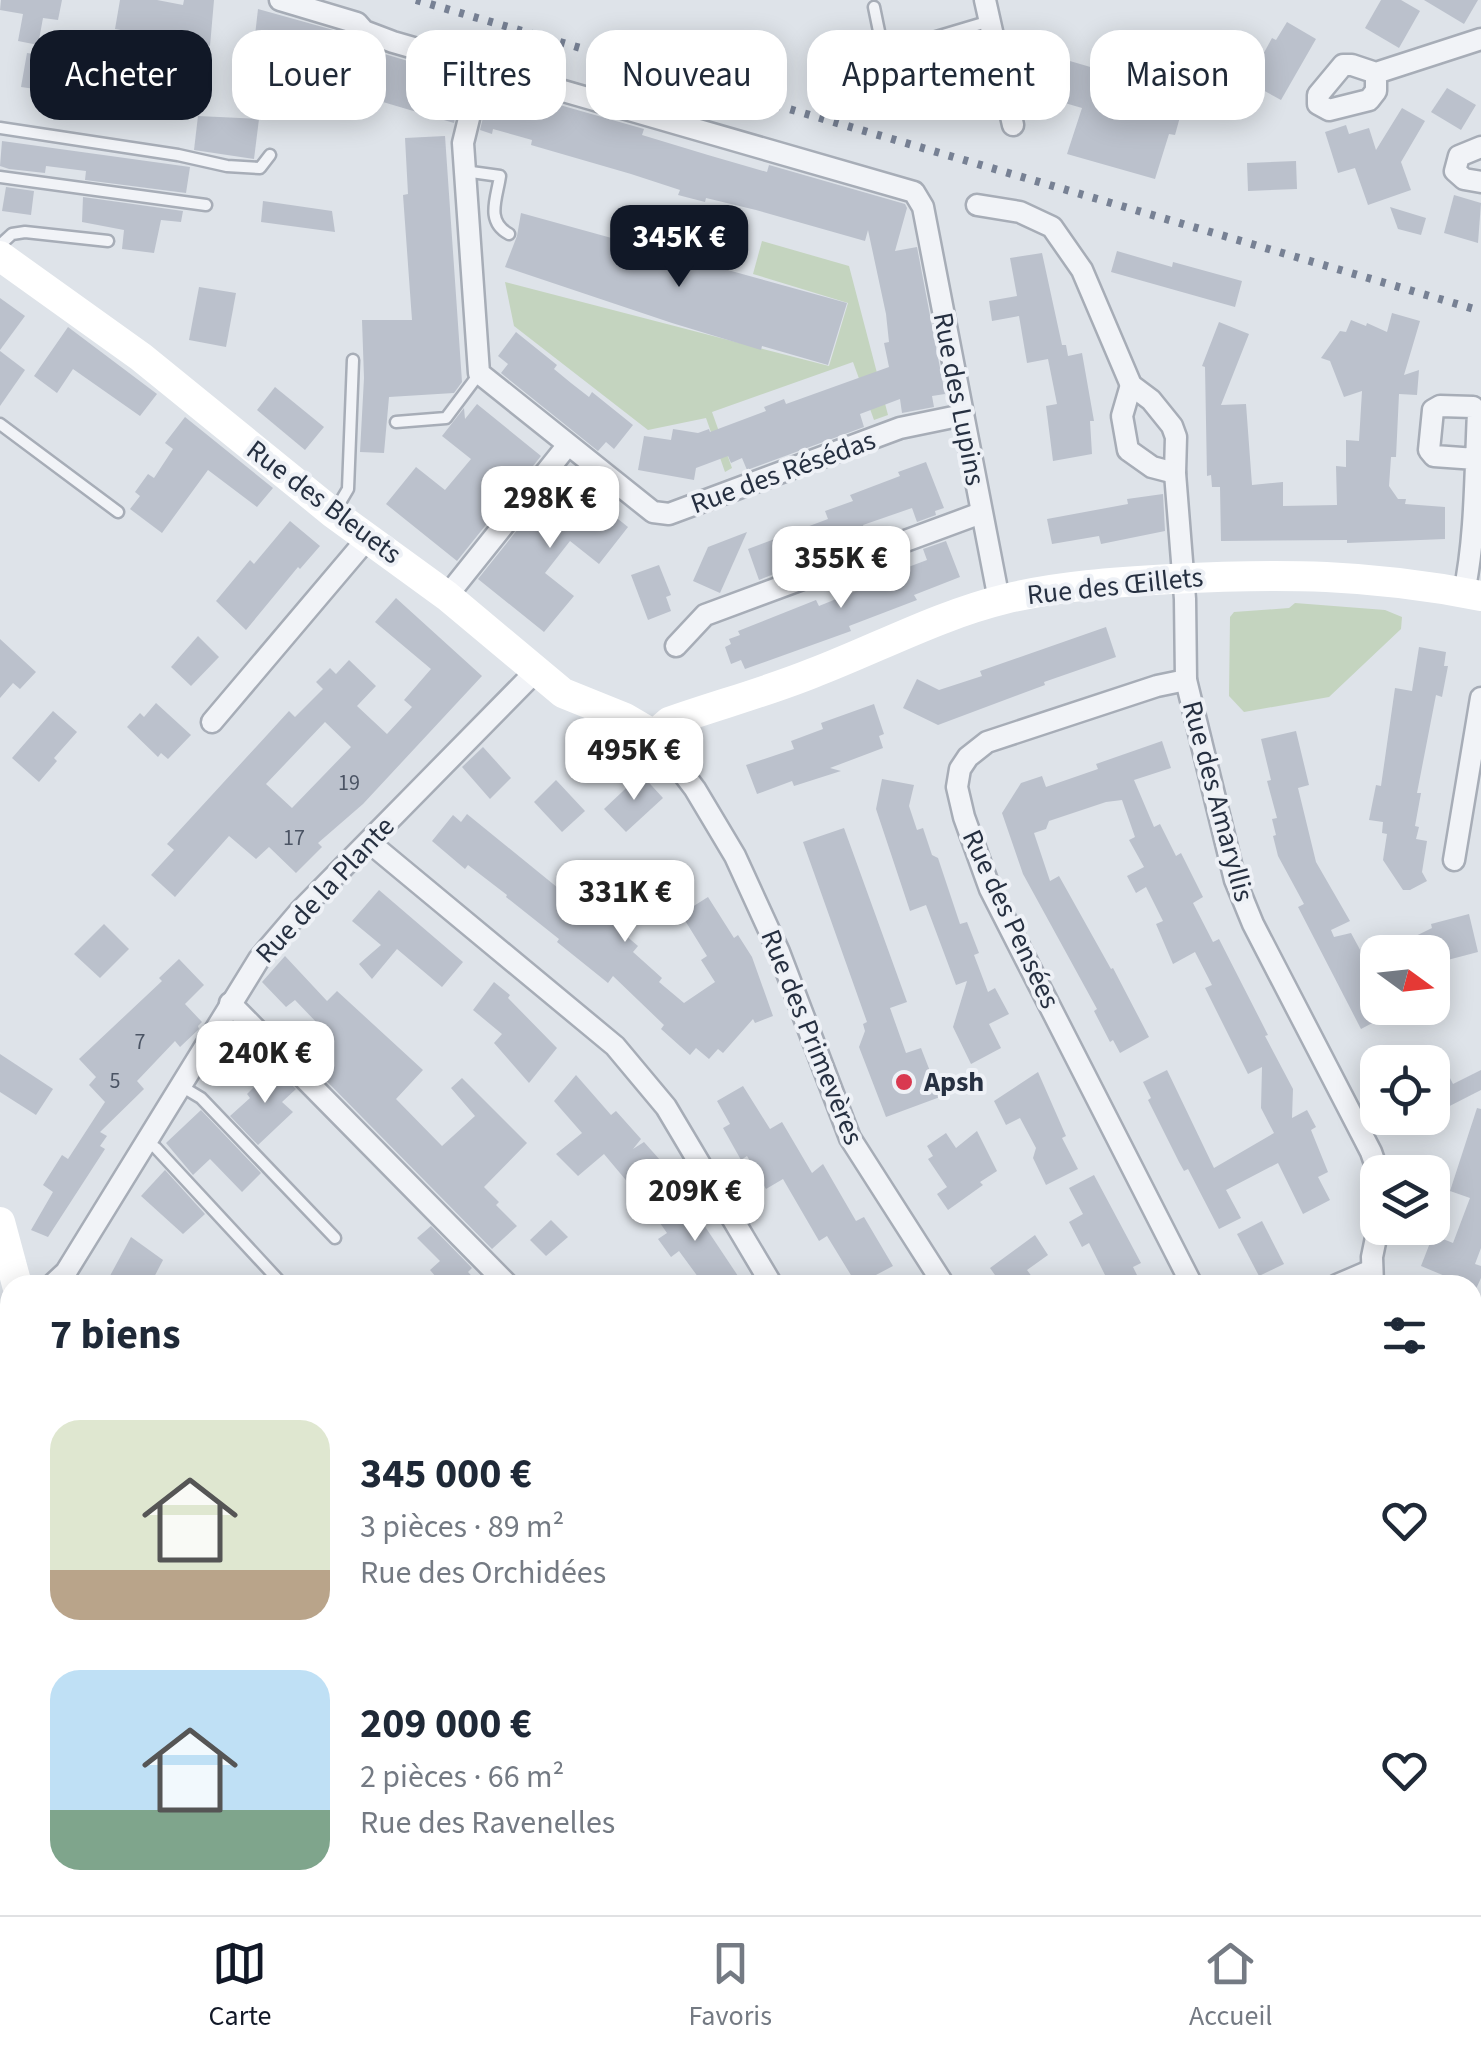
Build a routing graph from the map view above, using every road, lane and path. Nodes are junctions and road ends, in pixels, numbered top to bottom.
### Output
1 (280, 0) edge
2 (985, 0) edge
3 (874, 6) dead end
4 (991, 21) junction
5 (1481, 39) edge
6 (406, 46) edge
7 (1376, 73) dead end
8 (566, 93) edge
9 (469, 120) edge
10 (1013, 125) dead end
11 (0, 128) edge
12 (1481, 147) edge
13 (270, 155) dead end
14 (464, 171) junction
15 (0, 177) edge
16 (1481, 182) edge
17 (206, 205) dead end
18 (977, 205) dead end
19 (509, 234) dead end
20 (108, 241) dead end
21 (0, 246) edge
22 (0, 256) edge
23 (353, 360) dead end
24 (479, 373) junction
25 (1131, 385) junction
26 (963, 415) junction
27 (396, 422) dead end
28 (0, 424) edge
29 (567, 446) junction
30 (1476, 460) dead end
31 (1174, 473) junction
32 (118, 512) dead end
33 (333, 513) junction
34 (981, 513) junction
35 (367, 539) junction
36 (1183, 579) junction
37 (1472, 594) edge
38 (446, 596) junction
39 (1000, 600) junction
40 (676, 646) dead end
41 (535, 672) junction
42 (1186, 680) junction
43 (1481, 698) edge
44 (212, 722) dead end
45 (654, 735) junction
46 (369, 842) junction
47 (1454, 860) dead end
48 (230, 1003) junction
49 (181, 1086) junction
50 (146, 1142) junction
51 (1372, 1155) edge
52 (0, 1222) edge
53 (335, 1238) dead end
54 (1376, 1245) edge
55 (14, 1275) edge
56 (63, 1275) edge
57 (274, 1275) edge
58 (498, 1275) edge
59 (766, 1275) edge
60 (930, 1275) edge
61 (1187, 1275) edge
62 (1372, 1275) edge

1 - 6 street
2 - 4 street
3 - 4 lane
4 - 10 street
5 - 7 street
8 - 26 street, Rue des Lupins
9 - 14 street
11 - 13 lane
12 - 16 street
14 - 19 lane
14 - 24 street
15 - 17 lane
18 - 25 street
20 - 21 lane
22 - 33 street, Rue des Bleuets
23 - 33 lane
24 - 27 lane
24 - 29 street, Rue des Résédas
25 - 31 street, Rue des Amaryllis
25 - 31 street
26 - 29 street, Rue des Résédas
26 - 34 street, Rue des Lupins
28 - 32 lane
29 - 38 street
30 - 37 street
31 - 36 street, Rue des Amaryllis
33 - 35 street, Rue des Bleuets
34 - 39 street, Rue des Lupins
34 - 40 street
35 - 38 street, Rue des Bleuets
35 - 44 street
36 - 37 street, Rue des Œillets
36 - 39 street, Rue des Œillets
36 - 42 street, Rue des Amaryllis
38 - 41 street, Rue des Bleuets
39 - 45 street, Rue des Œillets
41 - 45 street, Rue des Bleuets
41 - 46 street, Rue de la Plante
42 - 51 street, Rue des Amaryllis
42 - 61 street, Rue des Pensées
43 - 47 street
45 - 60 street, Rue des Primevères
46 - 48 street, Rue de la Plante
46 - 59 street
48 - 49 street, Rue de la Plante
48 - 58 street
49 - 50 street, Rue de la Plante
49 - 53 lane
50 - 56 street, Rue de la Plante
50 - 57 lane
52 - 55 street
54 - 62 street

